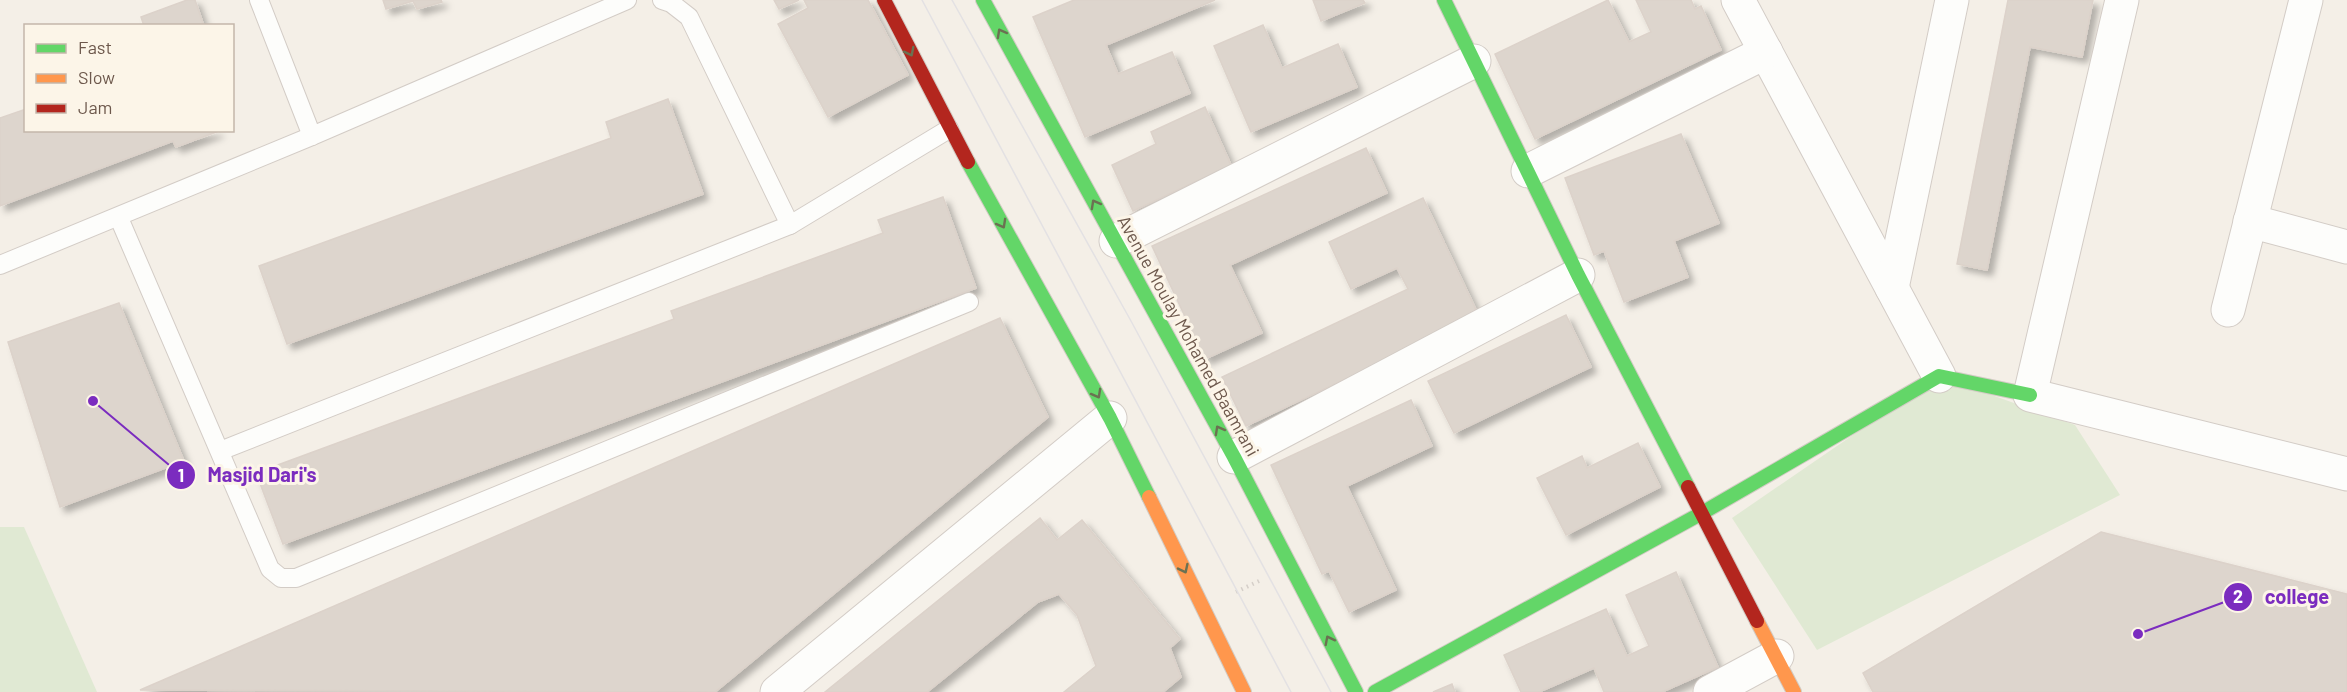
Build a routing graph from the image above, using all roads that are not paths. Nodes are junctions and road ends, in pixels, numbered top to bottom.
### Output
1 (259, 0) edge
2 (627, 0) edge
3 (662, 0) edge
4 (884, 0) edge
5 (1444, 0) edge
6 (1738, 0) edge
7 (1952, 0) edge
8 (2122, 0) edge
9 (2306, 0) edge
10 (988, 2) edge
11 (1766, 52) junction
12 (1474, 61) junction
13 (949, 129) junction
14 (312, 136) junction
15 (1528, 171) junction
16 (119, 218) junction
17 (2250, 221) junction
18 (790, 225) junction
19 (1116, 240) junction
20 (2347, 247) edge
21 (0, 265) edge
22 (1578, 275) junction
23 (1892, 288) junction
24 (969, 302) dead end
25 (2228, 310) dead end
26 (1939, 376) junction
27 (2030, 394) junction
28 (1110, 418) junction
29 (220, 451) junction
30 (1234, 457) junction
31 (2347, 474) edge
32 (1702, 513) junction
33 (1777, 656) junction
34 (777, 692) edge
35 (1244, 692) edge
36 (1356, 692) edge
37 (1375, 692) edge
38 (1710, 692) edge
39 (1794, 692) edge

1 - 14 lane
2 - 14 lane
3 - 18 lane
4 -> 13 street
5 - 12 street
6 - 11 street
7 - 23 street
8 - 27 street
9 - 17 street
19 -> 10 street, Avenue Moulay Mohamed Baamrani
11 - 15 street
11 - 23 street
12 - 15 street
12 - 19 street
13 - 18 lane
13 -> 28 street
14 - 16 lane
15 - 22 street
16 - 21 lane
16 - 29 lane
17 - 20 street
17 - 25 street
18 - 29 lane
30 -> 19 street, Avenue Moulay Mohamed Baamrani
22 - 30 street
22 - 32 street
23 - 26 street
24 - 29 lane
26 - 27 street
26 - 32 street
27 - 31 street
28 - 34 street
28 -> 35 street
36 -> 30 street, Avenue Moulay Mohamed Baamrani
32 - 33 street
32 - 37 street
33 - 38 street
33 - 39 street

